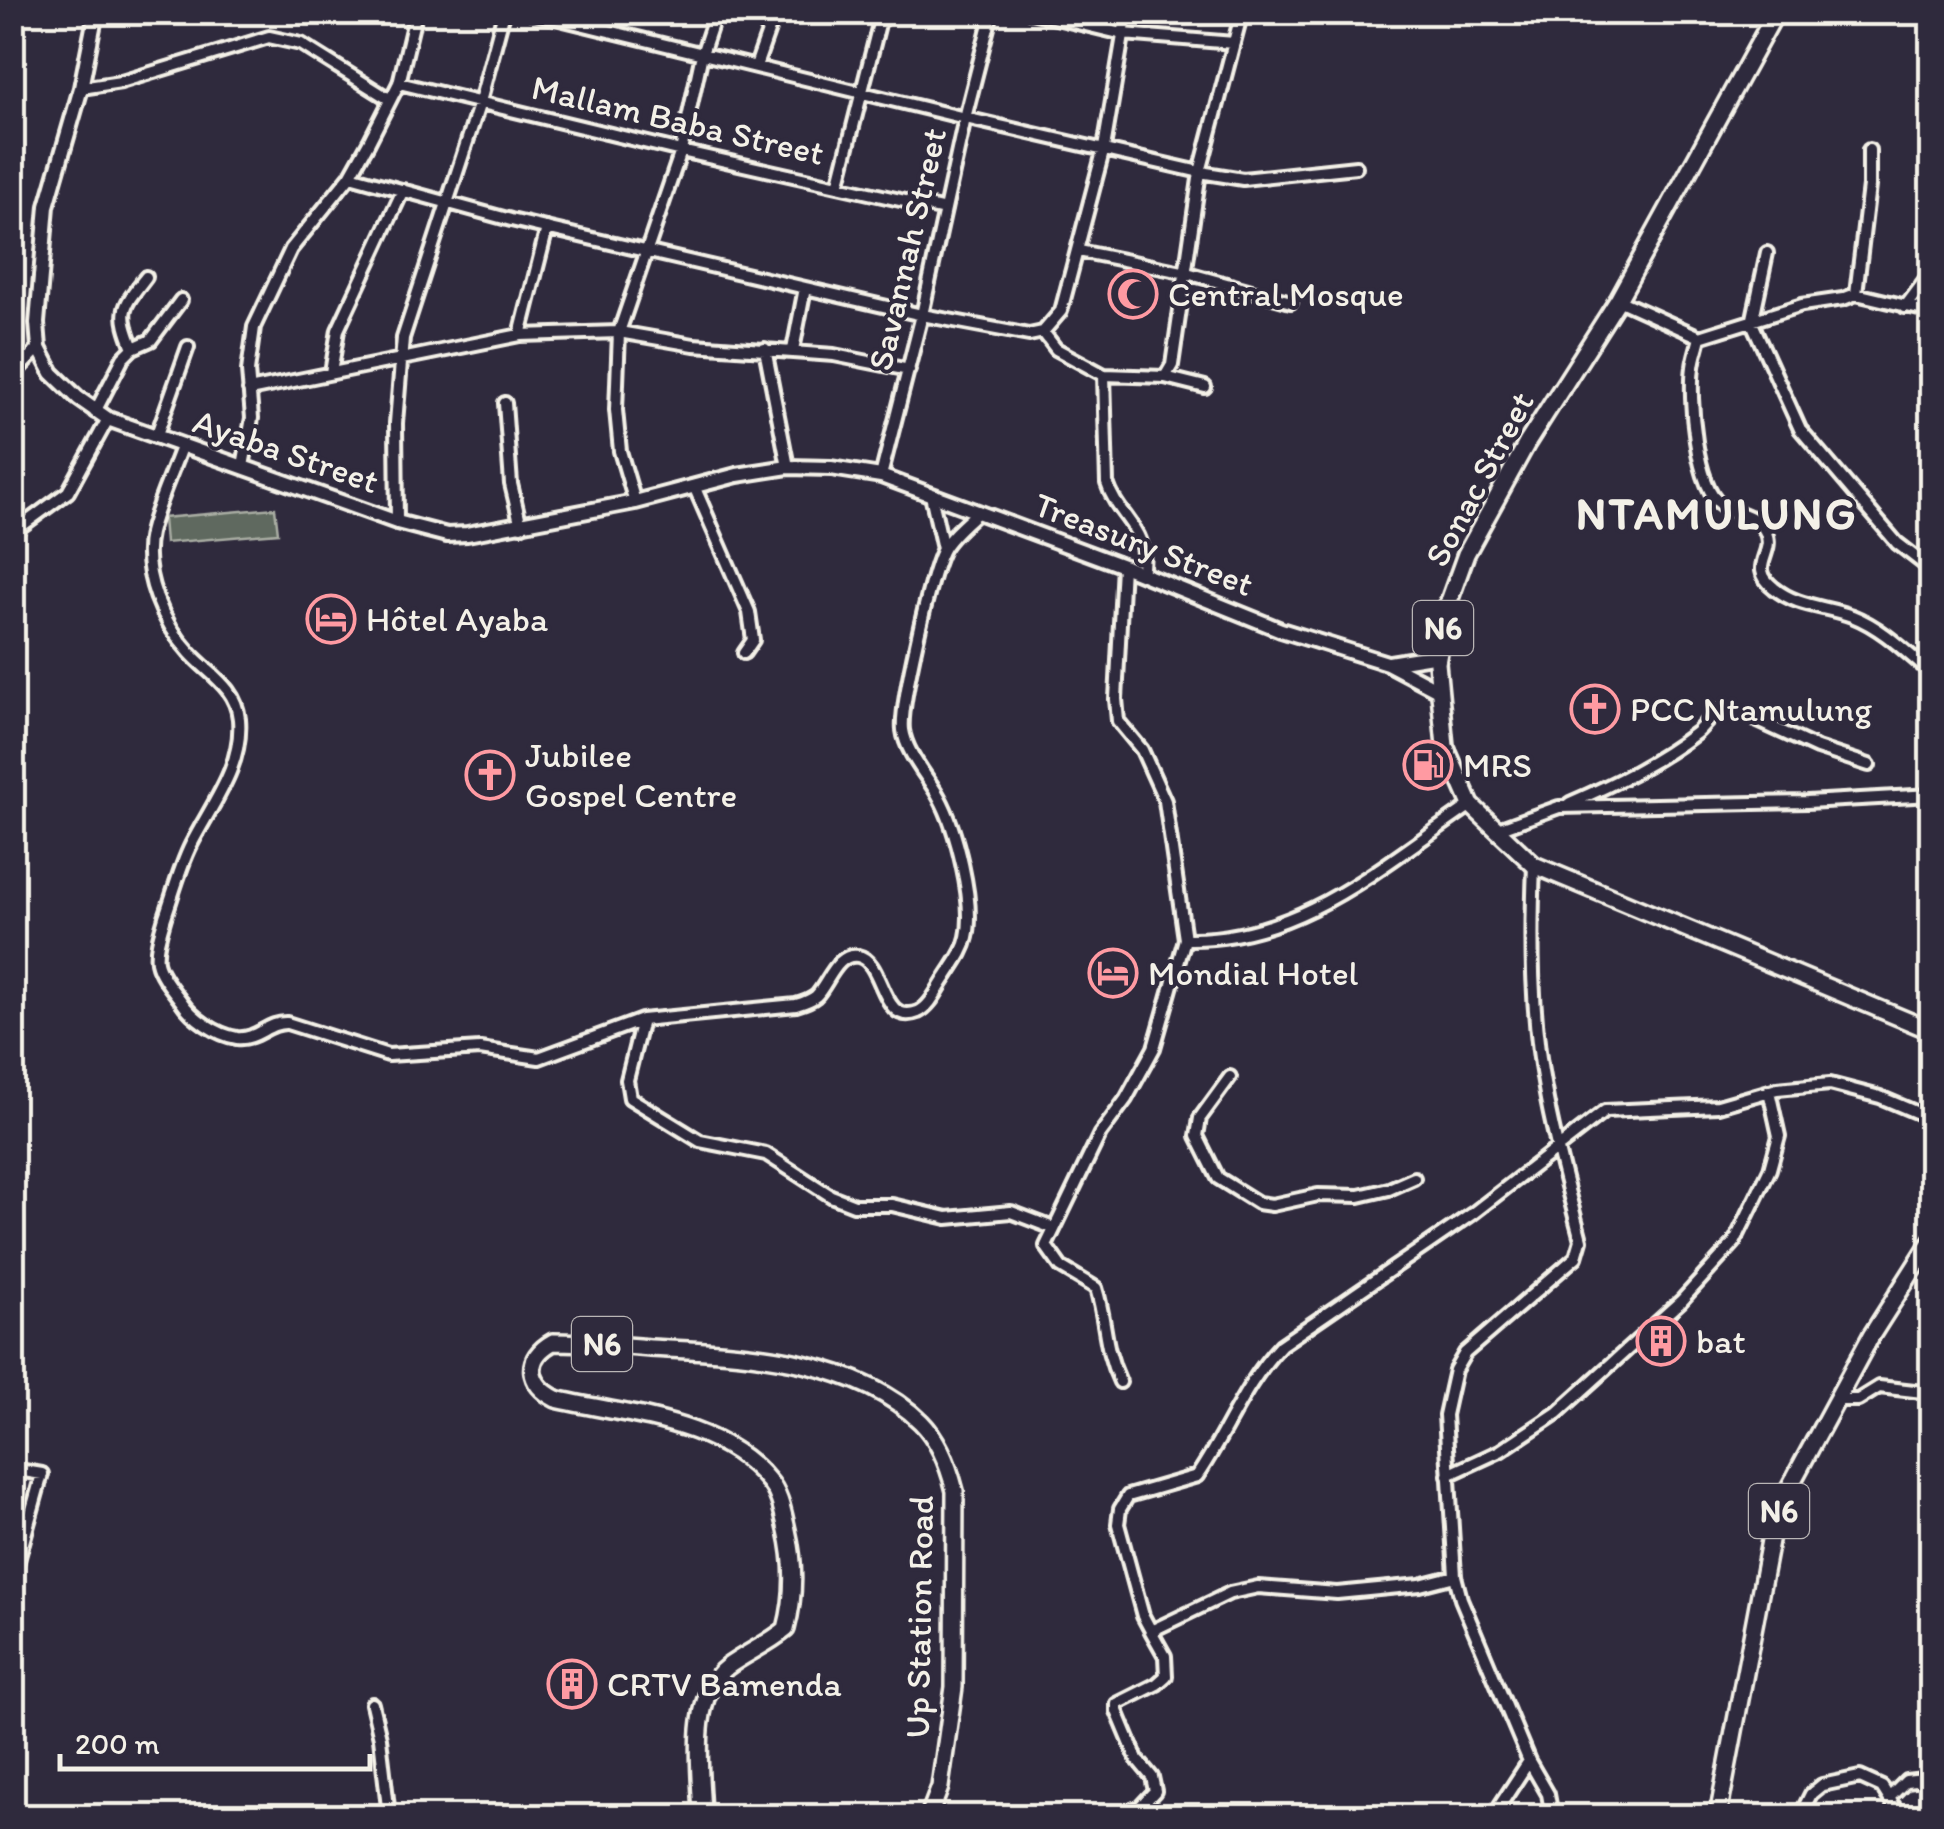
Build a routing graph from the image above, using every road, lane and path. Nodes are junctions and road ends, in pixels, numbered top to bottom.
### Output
1 (96, 12) edge
2 (416, 12) edge
3 (504, 12) edge
4 (531, 12) edge
5 (716, 12) edge
6 (774, 12) edge
7 (882, 12) edge
8 (992, 12) edge
9 (1031, 12) edge
10 (1127, 12) edge
11 (1242, 12) edge
12 (1776, 12) edge
13 (1122, 34) junction
14 (1234, 43) junction
15 (702, 54) junction
16 (756, 66) junction
17 (399, 83) junction
18 (81, 88) junction
19 (860, 91) junction
20 (389, 98) junction
21 (480, 102) junction
22 (965, 118) junction
23 (1104, 148) junction
24 (1869, 150) dead end
25 (682, 151) junction
26 (1356, 166) dead end
27 (1200, 172) junction
28 (350, 176) junction
29 (838, 186) junction
30 (403, 190) junction
31 (446, 202) junction
32 (945, 210) junction
33 (547, 228) junction
34 (648, 251) junction
35 (1079, 251) junction
36 (1767, 252) dead end
37 (1932, 271) edge
38 (1187, 273) junction
39 (146, 277) dead end
40 (805, 288) junction
41 (1856, 294) junction
42 (181, 300) dead end
43 (1618, 300) junction
44 (1291, 302) dead end
45 (1906, 307) junction
46 (1932, 312) edge
47 (922, 316) junction
48 (1752, 324) junction
49 (619, 332) junction
50 (1043, 332) junction
51 (520, 336) junction
52 (1700, 337) junction
53 (188, 347) dead end
54 (40, 348) junction
55 (133, 348) junction
56 (765, 349) junction
57 (793, 350) junction
58 (398, 358) junction
59 (908, 370) junction
60 (330, 372) junction
61 (1104, 375) junction
62 (12, 376) edge
63 (1165, 377) junction
64 (1205, 387) dead end
65 (249, 390) junction
66 (505, 403) dead end
67 (102, 415) junction
68 (156, 437) junction
69 (181, 447) junction
70 (243, 466) junction
71 (788, 467) junction
72 (881, 476) junction
73 (694, 486) junction
74 (931, 495) junction
75 (634, 502) junction
76 (978, 512) junction
77 (398, 522) junction
78 (521, 526) junction
79 (12, 533) edge
80 (943, 549) junction
81 (1123, 566) junction
82 (1932, 570) edge
83 (1142, 574) junction
84 (744, 653) dead end
85 (1438, 655) junction
86 (1386, 663) junction
87 (1932, 674) edge
88 (1438, 690) junction
89 (1869, 765) dead end
90 (1932, 795) edge
91 (1471, 806) junction
92 (1560, 807) junction
93 (1498, 830) junction
94 (1534, 865) junction
95 (1184, 940) junction
96 (642, 1020) junction
97 (1932, 1031) edge
98 (1230, 1077) dead end
99 (1769, 1091) junction
100 (1932, 1119) edge
101 (1557, 1150) junction
102 (1414, 1178) dead end
103 (1053, 1228) junction
104 (1932, 1240) edge
105 (1120, 1382) dead end
106 (1932, 1393) edge
107 (1838, 1400) junction
108 (12, 1469) edge
109 (1448, 1474) junction
110 (1455, 1576) junction
111 (12, 1582) edge
112 (1151, 1631) junction
113 (372, 1704) dead end
114 (1529, 1761) junction
115 (1932, 1778) edge
116 (1890, 1796) junction
117 (389, 1816) edge
118 (702, 1816) edge
119 (928, 1816) edge
120 (1116, 1816) edge
121 (1493, 1816) edge
122 (1552, 1816) edge
123 (1718, 1816) edge
124 (1800, 1816) edge
125 (1900, 1816) edge

1 - 18 main road
2 - 17 street
3 - 21 street
4 - 15 street, Savannah Street
5 - 15 street
6 - 16 street
7 - 19 street
8 - 22 street
9 - 13 street
10 - 13 street
11 - 14 street
12 - 43 highway, Sonac Street / N6
13 - 14 street
13 - 23 street
14 - 27 street
15 - 16 street, Savannah Street
15 - 25 street
16 - 19 street, Savannah Street
17 - 20 street
17 - 21 street, Mallam Baba Street
18 - 20 street
18 - 54 main road
19 - 22 street, Savannah Street
19 - 29 street
20 - 28 street
21 - 25 street, Mallam Baba Street
21 - 31 street
22 - 23 street
22 - 32 street, Savannah Street
23 - 27 street
23 - 35 street
24 - 41 street
25 - 29 street, Mallam Baba Street
25 - 34 street
26 - 27 street
27 - 38 street
28 - 30 street
28 - 65 street
29 - 32 street, Mallam Baba Street
30 - 31 street
30 - 60 street
31 - 33 street
31 - 58 street
32 - 47 street, Savannah Street
33 - 34 street
33 - 51 street
34 - 40 street
34 - 49 street
35 - 38 street
35 - 50 street
36 - 48 street
37 - 45 street
38 - 44 street
38 - 63 street
39 - 55 street
40 - 47 street
40 - 57 street
41 - 45 street
41 - 48 street
42 - 55 street
43 - 52 street
43 - 85 highway, Sonac Street / N6
45 - 46 street
47 - 50 street
47 - 59 street, Savannah Street
48 - 52 street
48 - 82 street
49 - 51 street
49 - 56 street
49 - 75 street
50 - 61 street
51 - 58 street
52 - 87 street
53 - 68 street
54 - 62 street
54 - 67 main road, Ayaba Street
55 - 67 street
56 - 57 street
56 - 71 street
57 - 59 street
58 - 60 street
58 - 77 street
59 - 72 street, Savannah Street
60 - 65 street
61 - 63 street
61 - 83 street
63 - 64 street
65 - 70 street
66 - 78 street
67 - 68 main road, Ayaba Street
67 - 79 street
68 - 69 main road, Ayaba Street
69 - 70 main road, Ayaba Street
69 - 96 street
70 - 77 main road, Ayaba Street
71 - 72 main road, Ayaba Street
71 - 73 main road, Ayaba Street
72 - 74 main road, Treasury Street
73 - 75 main road, Ayaba Street
73 - 84 street
74 - 76 main road, Treasury Street
74 - 80 street
75 - 78 main road, Ayaba Street
76 - 80 street
76 - 81 main road, Treasury Street
77 - 78 main road, Ayaba Street
80 - 96 street
81 - 83 main road, Treasury Street
81 - 95 street
83 - 86 main road, Treasury Street
85 - 86 main road, Treasury Street
85 - 88 highway, Sonac Street / N6
86 - 88 main road, Treasury Street
88 - 91 highway, Sonac Street / N6
89 - 92 street
90 - 92 street
91 - 93 highway, Sonac Street / N6
91 - 95 street
92 - 93 street
93 - 94 highway, Sonac Street / N6
94 - 97 highway, Sonac Street / N6
94 - 101 street
95 - 103 street
96 - 103 street
98 - 102 street
99 - 100 street
99 - 101 street
99 - 109 street
101 - 109 street
101 - 112 street
103 - 105 street
104 - 107 highway, N6
106 - 107 street
107 - 123 highway, N6
108 - 111 street
109 - 110 street
110 - 112 street
110 - 114 street
112 - 120 street
113 - 117 street
114 - 121 street
114 - 122 street
115 - 116 street
116 - 124 street
116 - 125 street
118 - 119 highway, Up Station Road / N6

